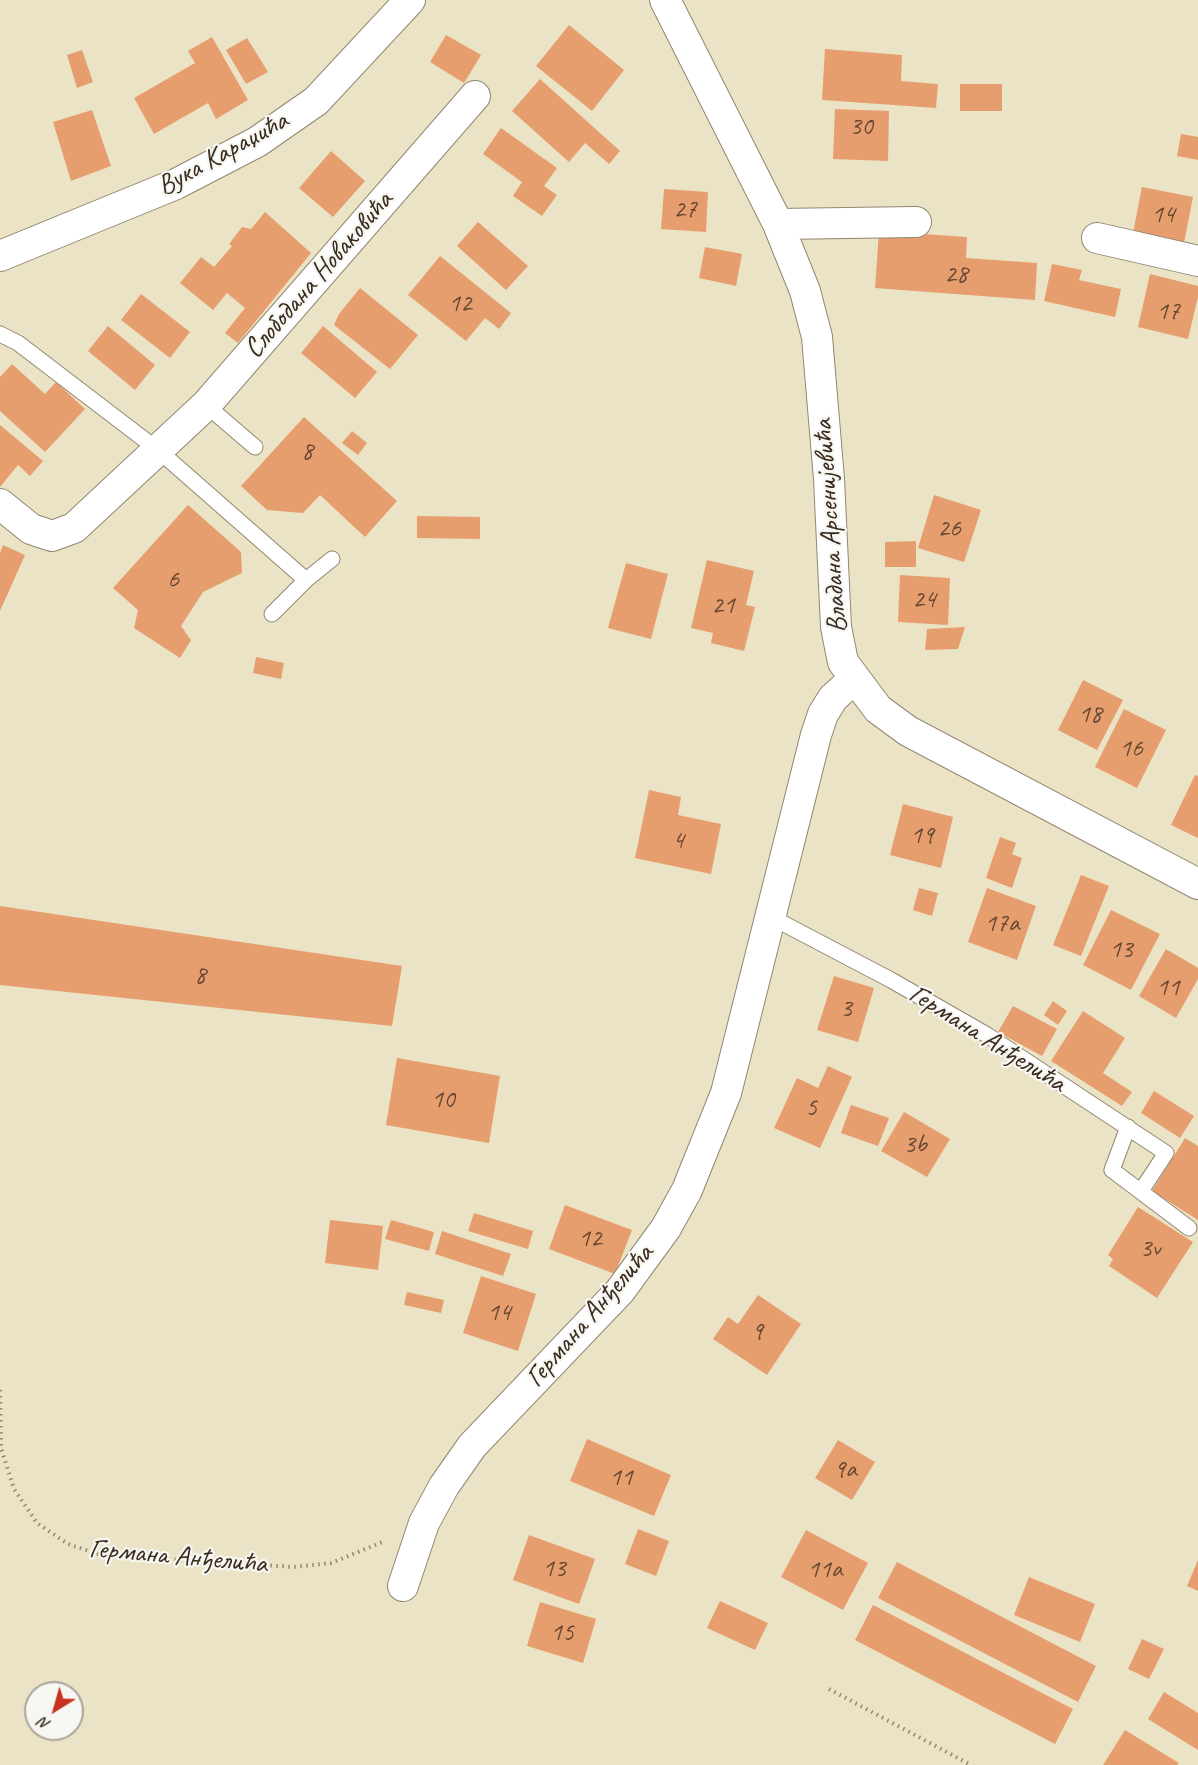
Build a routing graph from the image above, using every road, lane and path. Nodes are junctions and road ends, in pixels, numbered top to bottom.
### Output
1 (410, 0) edge
2 (665, 0) edge
3 (475, 96) dead end
4 (916, 222) dead end
5 (778, 224) junction
6 (1097, 238) dead end
7 (0, 256) edge
8 (1198, 261) edge
9 (0, 334) edge
10 (206, 405) junction
11 (255, 447) dead end
12 (158, 450) junction
13 (0, 504) edge
14 (332, 559) dead end
15 (306, 580) junction
16 (272, 614) dead end
17 (854, 679) junction
18 (1198, 884) edge
19 (771, 917) junction
20 (1128, 1127) junction
21 (1141, 1191) junction
22 (1189, 1228) dead end
23 (0, 1390) edge
24 (424, 1523) junction
25 (403, 1586) dead end
26 (829, 1689) dead end
27 (970, 1765) edge

1 - 7 street, Вука Караџића
2 - 5 street, Владана Арсенијевића
3 - 10 street, Слободана Новаковића
4 - 5 street
5 - 17 street, Владана Арсенијевића
6 - 8 street
9 - 12 lane
10 - 11 lane
10 - 12 street, Слободана Новаковића
12 - 13 street, Слободана Новаковића
12 - 15 lane
14 - 15 lane
15 - 16 lane
17 - 18 street, Владана Арсенијевића
17 - 19 street, Германа Анђелића
19 - 20 lane, Германа Анђелића
19 - 24 street, Германа Анђелића
20 - 21 lane
20 - 21 lane, Германа Анђелића
21 - 22 lane
23 - 24 path, Германа Анђелића
24 - 25 street, Германа Анђелића
26 - 27 path

